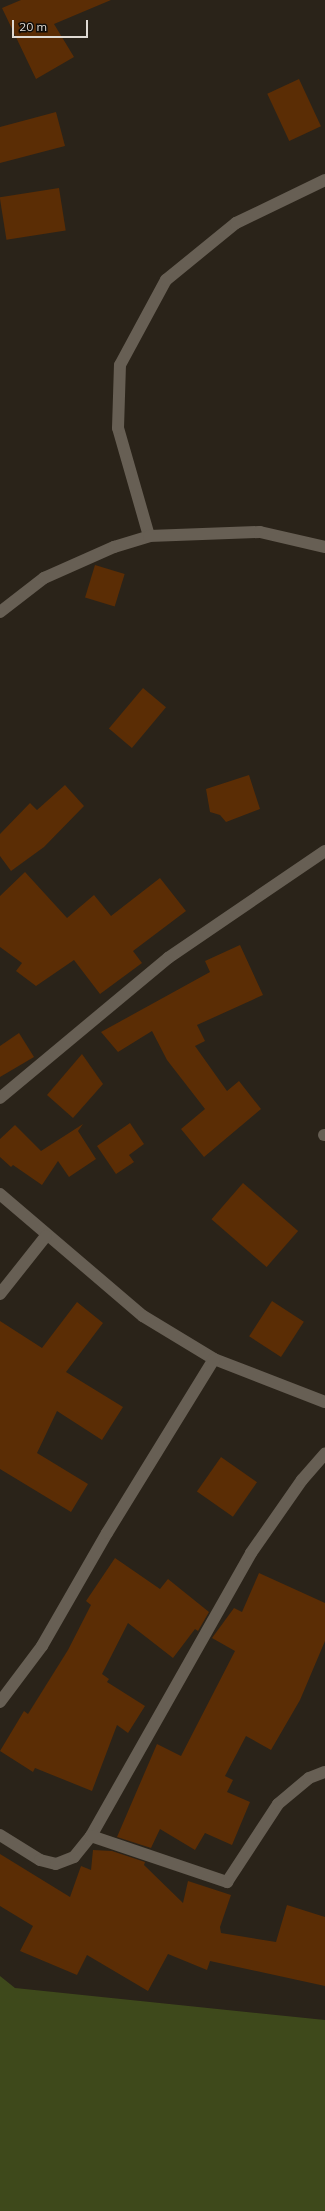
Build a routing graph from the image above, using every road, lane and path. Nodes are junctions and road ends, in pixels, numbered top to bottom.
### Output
1 (325, 180) edge
2 (149, 536) junction
3 (325, 547) edge
4 (0, 612) edge
5 (325, 851) edge
6 (0, 1098) edge
7 (0, 1194) edge
8 (46, 1236) junction
9 (0, 1294) edge
10 (214, 1359) junction
11 (325, 1402) edge
12 (325, 1454) edge
13 (0, 1702) edge
14 (325, 1772) edge
15 (0, 1835) edge
16 (91, 1836) junction

1 - 2 street
2 - 3 street
2 - 4 street
5 - 6 street
7 - 8 street
8 - 9 street
8 - 10 street
10 - 11 street
10 - 13 street
12 - 16 street
14 - 16 street
15 - 16 street

